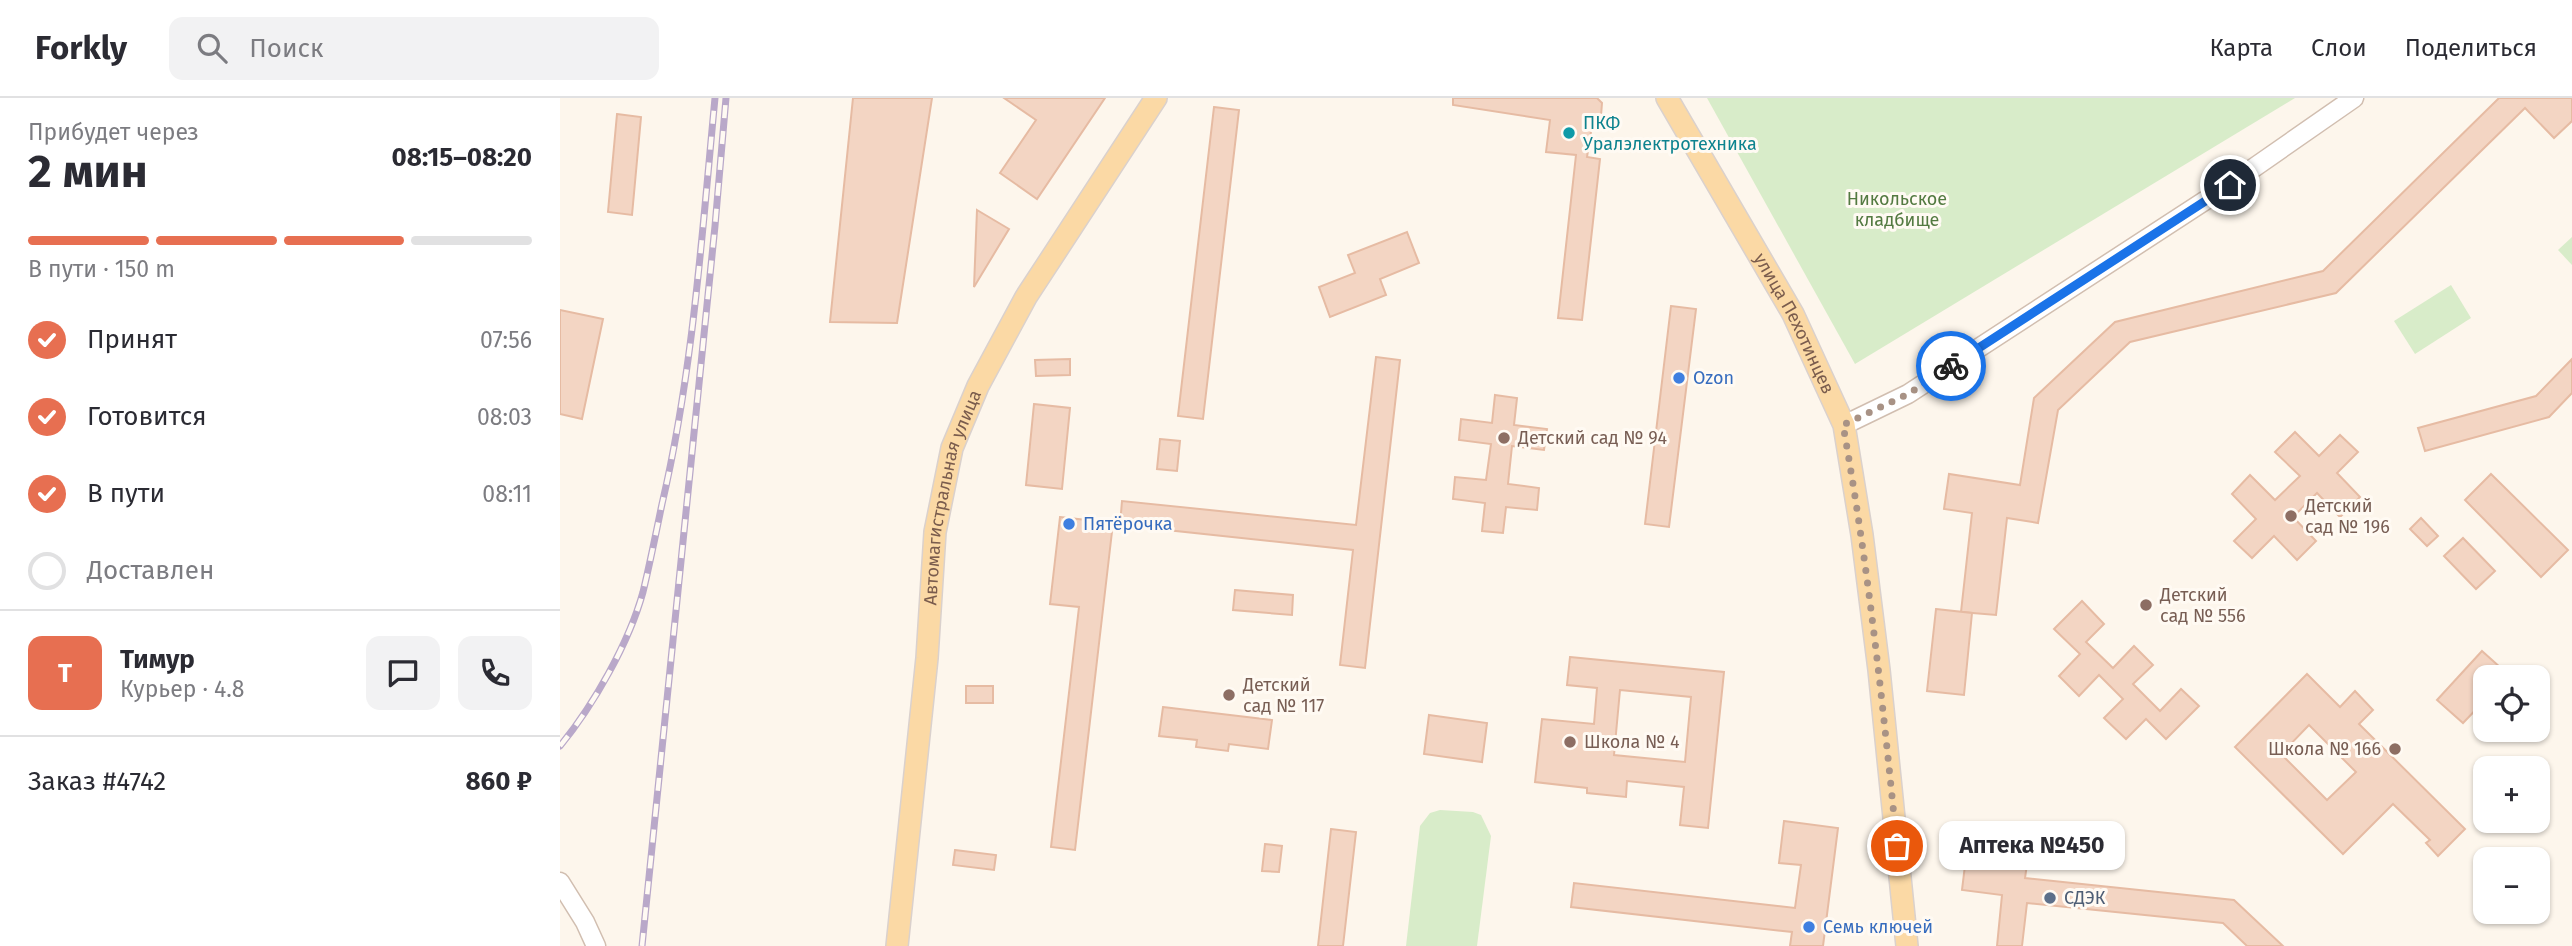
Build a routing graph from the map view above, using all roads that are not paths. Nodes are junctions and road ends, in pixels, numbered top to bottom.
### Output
1 (1156, 98) edge
2 (1667, 98) edge
3 (2354, 98) edge
4 (1843, 425) junction
5 (560, 882) edge
6 (596, 946) edge
7 (897, 946) edge
8 (1907, 946) edge

1 - 7 main road, Автомагистральная улица
2 - 4 main road, улица Пехотинцев
3 - 4 street
4 - 8 main road, улица Пехотинцев
5 - 6 street

